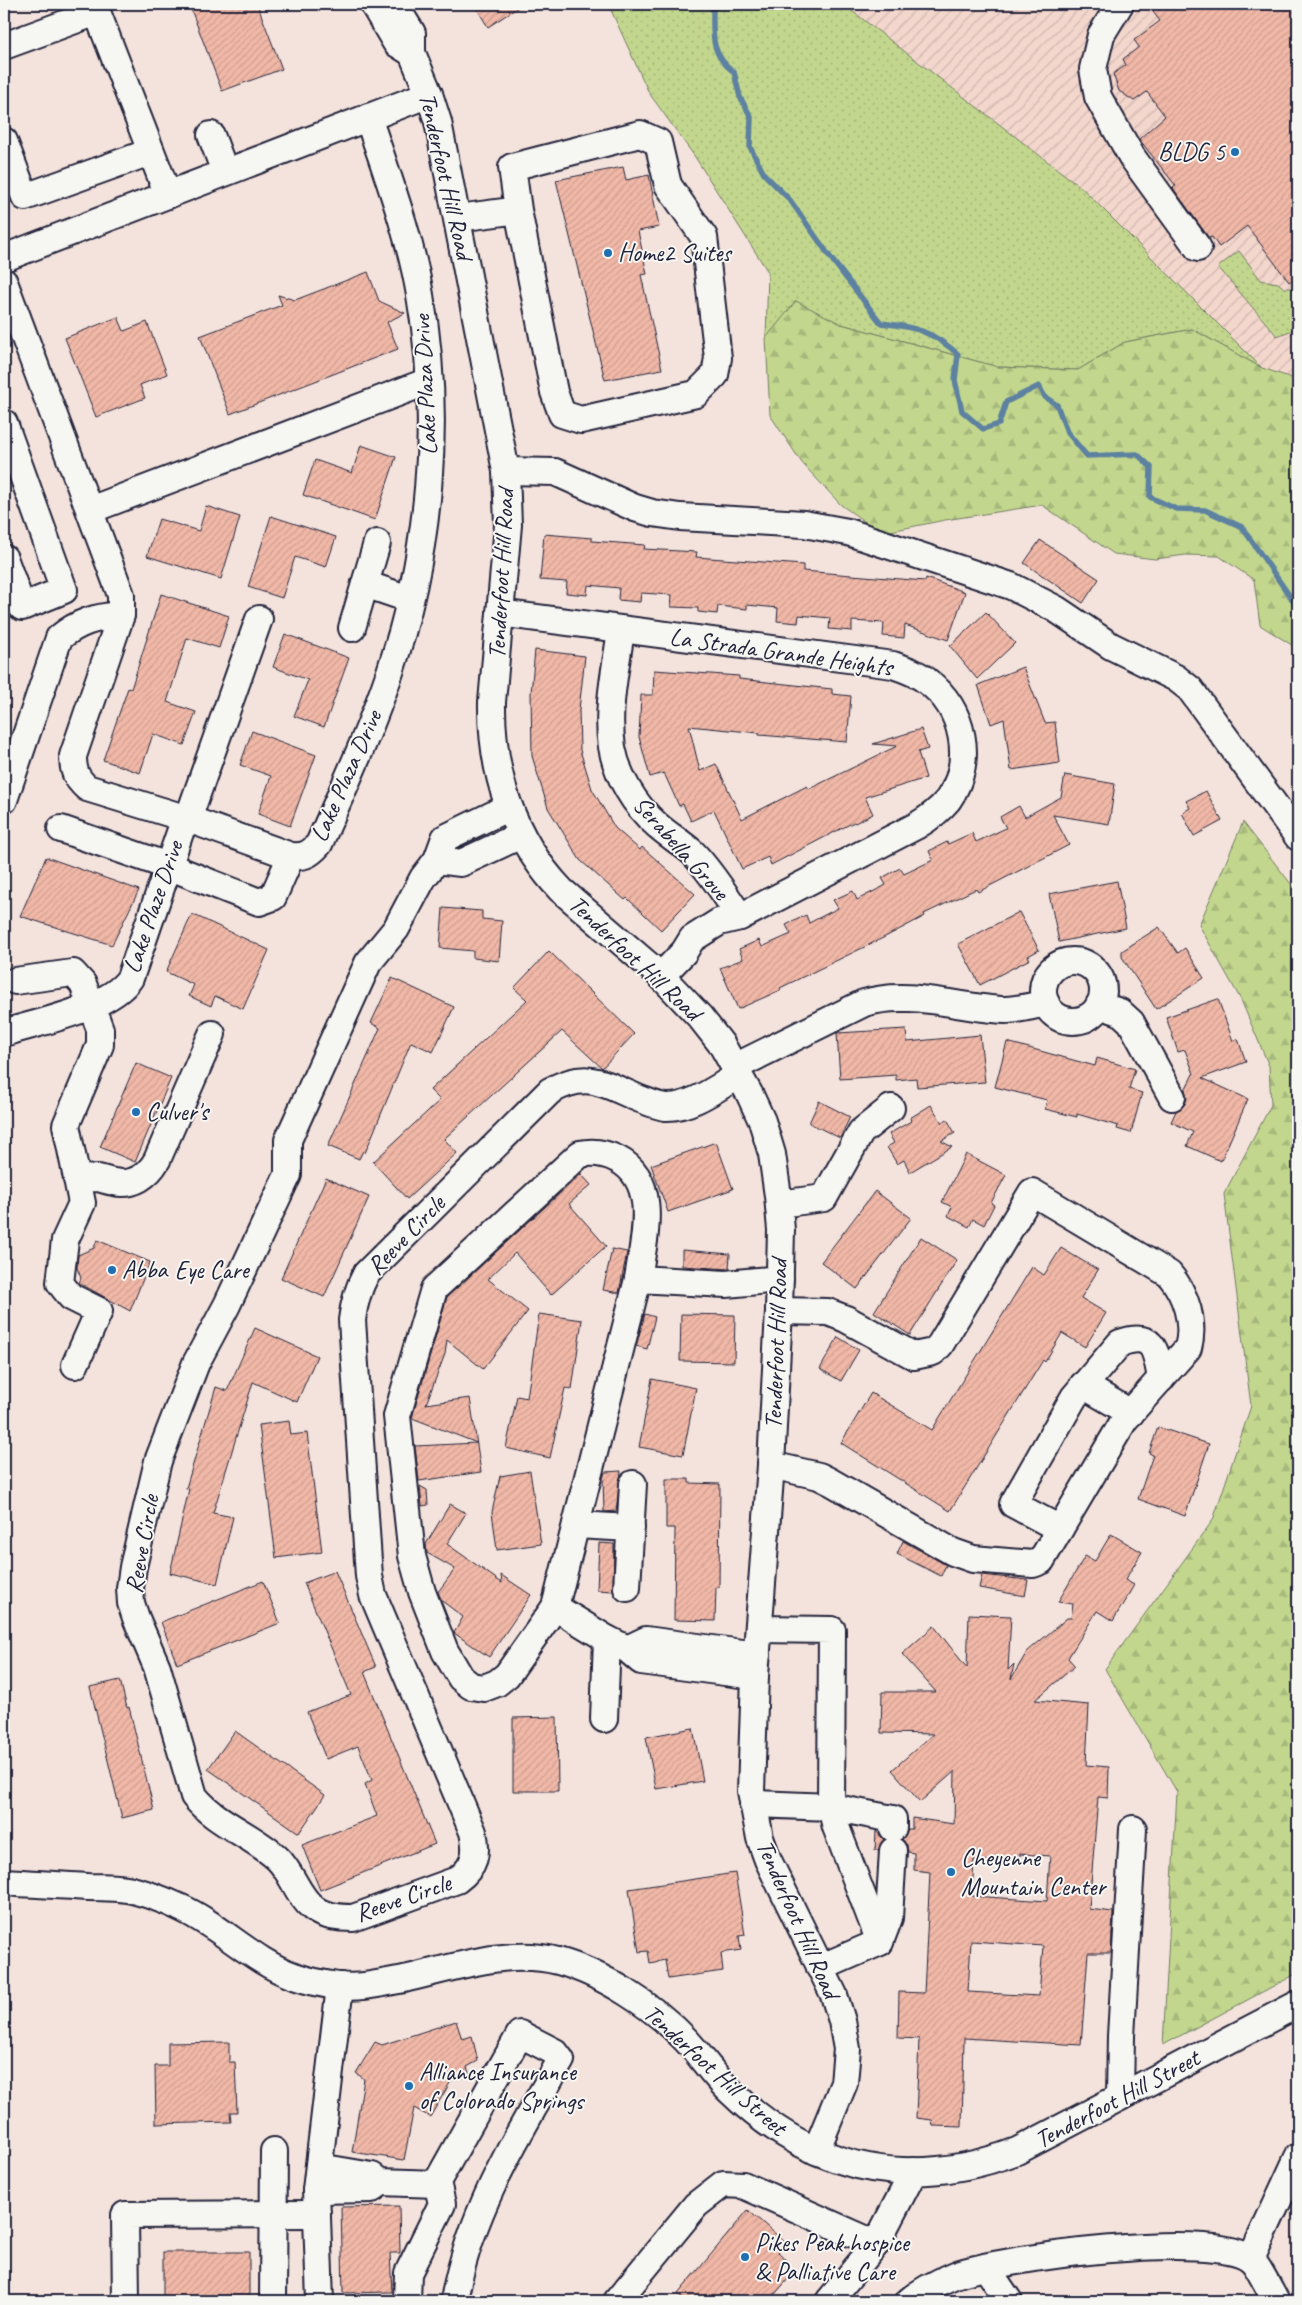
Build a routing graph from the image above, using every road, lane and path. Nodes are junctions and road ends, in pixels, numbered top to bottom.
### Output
1 (373, 4) edge
2 (394, 4) edge
3 (1120, 4) edge
4 (4, 46) edge
5 (412, 54) junction
6 (429, 94) junction
7 (368, 117) junction
8 (211, 135) dead end
9 (4, 141) edge
10 (150, 152) junction
11 (225, 172) junction
12 (168, 194) junction
13 (14, 202) edge
14 (518, 210) junction
15 (458, 218) junction
16 (1198, 248) dead end
17 (4, 258) edge
18 (4, 282) edge
19 (429, 381) junction
20 (4, 423) edge
21 (506, 471) junction
22 (90, 510) junction
23 (377, 543) dead end
24 (4, 558) edge
25 (365, 584) junction
26 (409, 599) junction
27 (500, 613) junction
28 (121, 615) junction
29 (259, 619) dead end
30 (352, 628) dead end
31 (621, 630) junction
32 (4, 800) edge
33 (509, 807) junction
34 (186, 818) junction
35 (61, 829) dead end
36 (521, 835) junction
37 (1298, 837) edge
38 (291, 856) junction
39 (437, 860) junction
40 (168, 866) junction
41 (740, 917) junction
42 (661, 976) junction
43 (15, 980) dead end
44 (1046, 1003) junction
45 (90, 1006) junction
46 (1099, 1006) junction
47 (4, 1033) edge
48 (212, 1034) dead end
49 (737, 1071) junction
50 (1172, 1097) dead end
51 (891, 1108) dead end
52 (76, 1171) junction
53 (779, 1204) junction
54 (638, 1279) junction
55 (780, 1279) junction
56 (780, 1311) junction
57 (74, 1365) dead end
58 (1161, 1379) junction
59 (1084, 1385) junction
60 (1130, 1413) junction
61 (771, 1465) junction
62 (633, 1484) dead end
63 (576, 1525) junction
64 (631, 1528) junction
65 (1060, 1529) junction
66 (627, 1588) dead end
67 (555, 1607) junction
68 (759, 1629) junction
69 (617, 1644) junction
70 (756, 1666) junction
71 (604, 1719) dead end
72 (753, 1804) junction
73 (831, 1807) junction
74 (1133, 1829) dead end
75 (4, 1882) edge
76 (880, 1942) junction
77 (820, 1968) junction
78 (340, 1986) junction
79 (1298, 2004) edge
80 (1120, 2097) junction
81 (274, 2151) dead end
82 (816, 2151) junction
83 (1298, 2157) edge
84 (914, 2172) junction
85 (438, 2184) junction
86 (318, 2190) junction
87 (273, 2215) junction
88 (876, 2244) junction
89 (1251, 2259) junction
90 (986, 2267) junction
91 (126, 2301) edge
92 (273, 2301) edge
93 (320, 2301) edge
94 (406, 2301) edge
95 (454, 2301) edge
96 (617, 2301) edge
97 (829, 2301) edge
98 (910, 2301) edge
99 (1009, 2301) edge
100 (1276, 2301) edge

1 - 5 street, Tenderfoot Hill Road
2 - 5 street, Tenderfoot Hill Road
3 - 16 street
4 - 10 street
5 - 6 street, Tenderfoot Hill Road
6 - 7 street
6 - 15 street, Tenderfoot Hill Road
7 - 11 street
7 - 19 street, Lake Plaza Drive
8 - 11 street
9 - 13 street
10 - 12 street
10 - 13 street
11 - 12 street
12 - 17 street
14 - 14 street
14 - 15 street
15 - 21 street, Tenderfoot Hill Road
18 - 22 street, Lake Plaza Drive
19 - 22 street
19 - 26 street, Lake Plaza Drive
20 - 24 street
21 - 27 street, Tenderfoot Hill Road
21 - 37 street
22 - 28 street, Lake Plaza Drive
23 - 25 street
25 - 26 street
25 - 30 street
26 - 38 street, Lake Plaza Drive
27 - 31 street, La Strada Grande Heights
27 - 33 street, Tenderfoot Hill Road
28 - 32 street
28 - 34 street, Lake Plaza Drive
29 - 34 street, Lake Plaze Drive
31 - 41 street, Serabella Grove
31 - 41 street, La Strada Grande Heights
33 - 36 street, Tenderfoot Hill Road
33 - 39 street, Reeve Circle
34 - 38 street, Lake Plaza Drive
34 - 40 street, Lake Plaze Drive
35 - 40 street
36 - 39 street
36 - 42 street, Tenderfoot Hill Road
38 - 40 street
39 - 49 street, Reeve Circle
40 - 45 street, Lake Plaze Drive
41 - 42 street, La Strada Grande Heights
42 - 49 street, Tenderfoot Hill Road
43 - 45 street
44 - 46 street
44 - 46 street
44 - 49 street, Reeve Circle
45 - 47 street, Lake Plaze Drive
45 - 52 street
46 - 50 street
48 - 52 street
49 - 53 street, Tenderfoot Hill Road
51 - 53 street
52 - 57 street
53 - 55 street, Tenderfoot Hill Road
54 - 55 street
54 - 63 street
54 - 67 street
55 - 56 street, Tenderfoot Hill Road
56 - 58 street
56 - 61 street, Tenderfoot Hill Road
58 - 59 street
58 - 60 street
59 - 60 street
59 - 65 street
60 - 65 street
61 - 65 street
61 - 68 street, Tenderfoot Hill Road
62 - 64 street
63 - 64 street
63 - 67 street
64 - 66 street
67 - 69 street
68 - 70 street, Tenderfoot Hill Road
68 - 73 street
69 - 70 street
69 - 71 street
70 - 72 street, Tenderfoot Hill Road
72 - 73 street
72 - 77 street, Tenderfoot Hill Road
73 - 76 street
73 - 76 street
74 - 80 street
75 - 78 street, Tenderfoot Hill Street
76 - 77 street
77 - 82 street, Tenderfoot Hill Road
78 - 82 street, Tenderfoot Hill Street
78 - 86 street
79 - 80 street, Tenderfoot Hill Street
80 - 84 street, Tenderfoot Hill Street
81 - 87 street
82 - 84 street, Tenderfoot Hill Street
83 - 89 street
84 - 88 street
85 - 86 street
85 - 94 street
85 - 95 street
86 - 87 street
86 - 93 street
87 - 91 street
87 - 92 street
88 - 96 street
88 - 97 street
89 - 90 street
89 - 100 street
90 - 98 street
90 - 99 street

